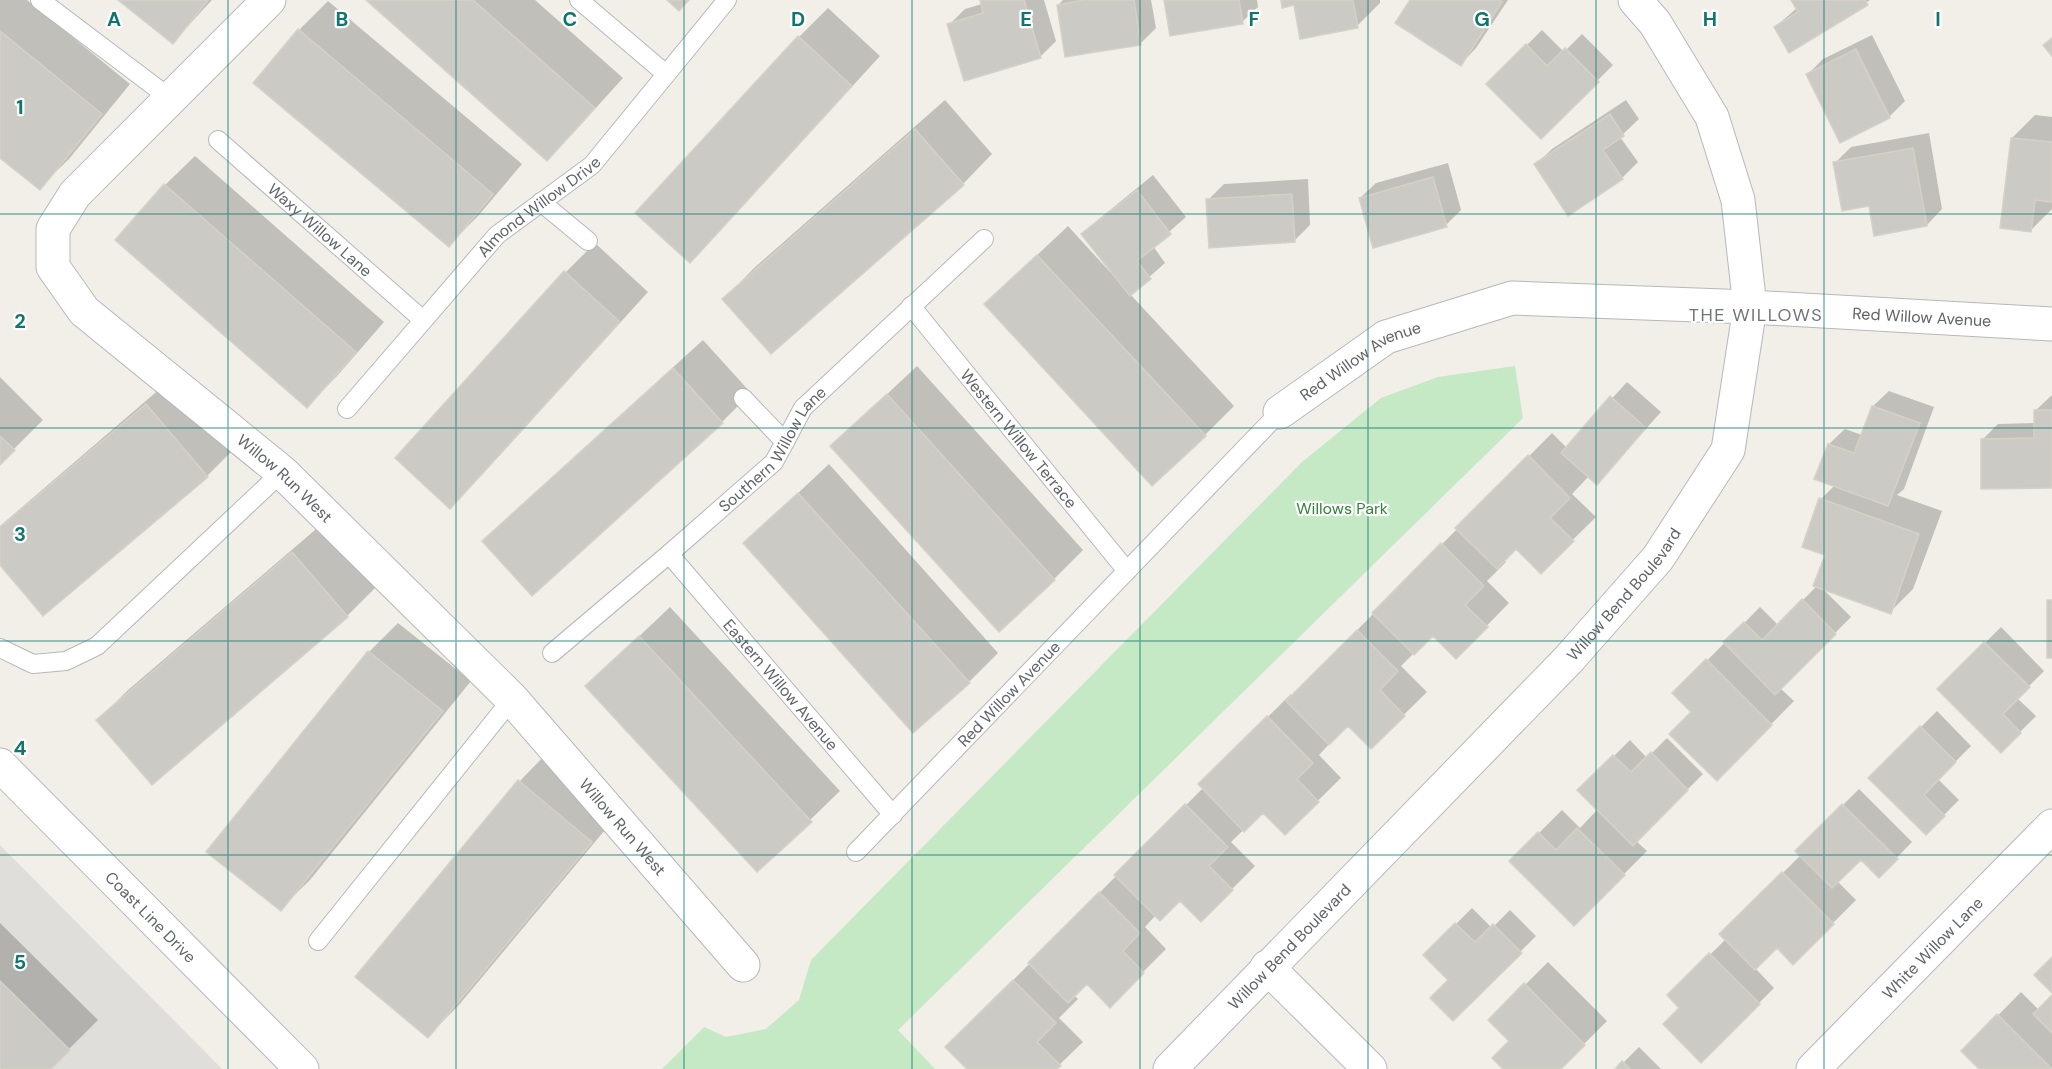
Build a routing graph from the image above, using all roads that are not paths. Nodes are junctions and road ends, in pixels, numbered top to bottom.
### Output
1 (40, 0) edge
2 (269, 0) edge
3 (579, 0) edge
4 (726, 0) edge
5 (1635, 0) edge
6 (666, 74) junction
7 (171, 99) junction
8 (218, 140) dead end
9 (541, 202) junction
10 (984, 239) dead end
11 (588, 242) dead end
12 (911, 306) junction
13 (1750, 307) junction
14 (423, 320) junction
15 (2052, 324) edge
16 (742, 398) dead end
17 (347, 409) dead end
18 (1280, 412) joint
19 (785, 442) junction
20 (282, 472) junction
21 (669, 554) junction
22 (1127, 571) junction
23 (0, 648) edge
24 (552, 652) dead end
25 (512, 699) junction
26 (0, 765) edge
27 (893, 815) junction
28 (2052, 826) edge
29 (856, 852) dead end
30 (318, 941) dead end
31 (743, 965) dead end
32 (1267, 967) junction
33 (302, 1069) edge
34 (1170, 1069) edge
35 (1370, 1069) edge
36 (1813, 1069) edge

1 - 7 lane
2 - 7 street, Willow Run West
3 - 6 lane
4 - 6 lane, Almond Willow Drive
5 - 13 street, Willow Bend Boulevard
6 - 9 lane, Almond Willow Drive
7 - 20 street, Willow Run West
8 - 14 lane, Waxy Willow Lane
9 - 11 lane
9 - 14 lane, Almond Willow Drive
10 - 12 lane, Southern Willow Lane
12 - 19 lane, Southern Willow Lane
12 - 22 lane, Western Willow Terrace
13 - 15 street, Red Willow Avenue
13 - 18 street, Red Willow Avenue
13 - 32 street, Willow Bend Boulevard
14 - 17 lane, Almond Willow Drive
16 - 19 lane
18 - 22 lane, Red Willow Avenue
19 - 21 lane, Southern Willow Lane
20 - 23 lane
20 - 25 street, Willow Run West
21 - 24 lane, Southern Willow Lane
21 - 27 lane, Eastern Willow Avenue
22 - 27 lane, Red Willow Avenue
25 - 30 lane
25 - 31 street, Willow Run West
26 - 33 street, Coast Line Drive
27 - 29 lane, Red Willow Avenue
28 - 36 street, White Willow Lane
32 - 34 street, Willow Bend Boulevard
32 - 35 street

